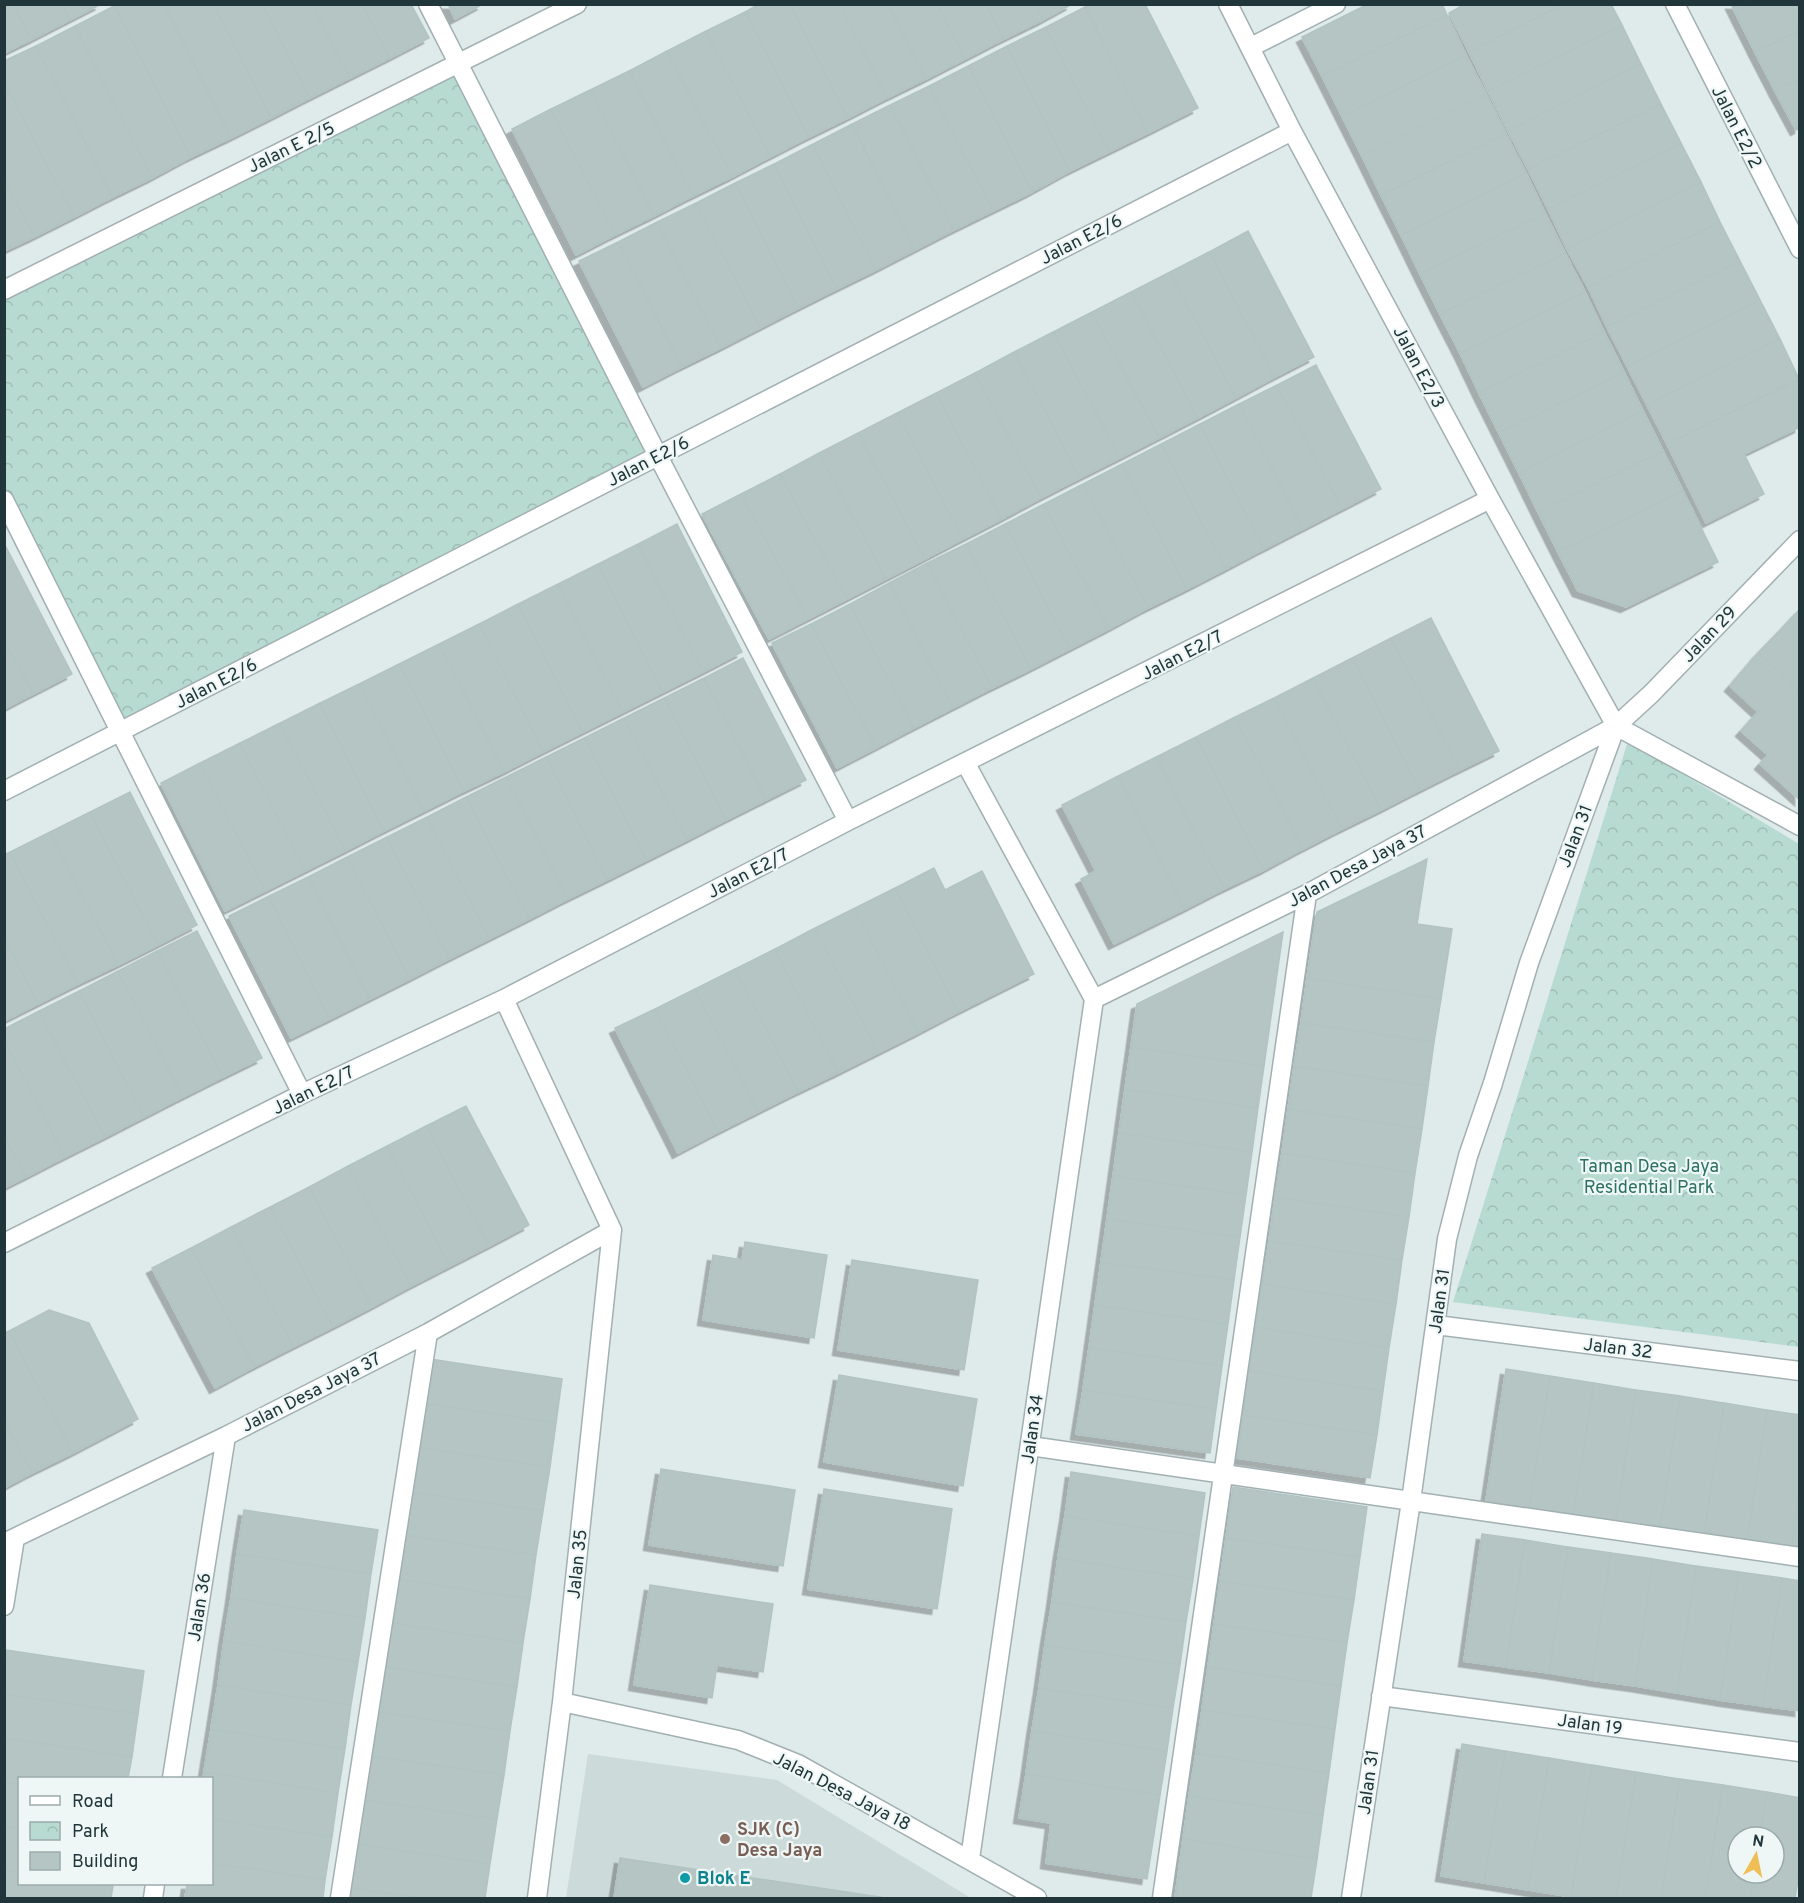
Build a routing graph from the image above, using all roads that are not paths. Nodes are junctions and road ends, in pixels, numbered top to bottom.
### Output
1 (428, 4) edge
2 (577, 4) edge
3 (1228, 4) edge
4 (1336, 4) edge
5 (1675, 4) edge
6 (1251, 47) junction
7 (458, 63) junction
8 (1292, 131) junction
9 (1800, 249) edge
10 (4, 290) edge
11 (658, 456) junction
12 (4, 500) edge
13 (1490, 500) junction
14 (1800, 540) edge
15 (1616, 726) junction
16 (121, 732) junction
17 (966, 764) junction
18 (4, 791) edge
19 (848, 821) junction
20 (1800, 826) edge
21 (1307, 894) junction
22 (504, 999) junction
23 (1094, 999) junction
24 (302, 1094) junction
25 (612, 1230) junction
26 (4, 1243) edge
27 (1436, 1324) junction
28 (428, 1333) junction
29 (1800, 1371) edge
30 (226, 1436) junction
31 (1030, 1446) junction
32 (1223, 1474) junction
33 (1411, 1501) junction
34 (10, 1541) edge
35 (1800, 1557) edge
36 (4, 1606) edge
37 (1381, 1695) junction
38 (562, 1702) junction
39 (1800, 1752) edge
40 (172, 1777) edge
41 (970, 1859) junction
42 (340, 1899) edge
43 (537, 1899) edge
44 (1037, 1899) edge
45 (1162, 1899) edge
46 (1351, 1899) edge

1 - 7 street
2 - 7 street, Jalan E 2/5
3 - 6 street, Jalan E2/3
4 - 6 street
5 - 9 street, Jalan E2/2
6 - 8 street, Jalan E2/3
7 - 10 street, Jalan E 2/5
7 - 11 street
8 - 11 street, Jalan E2/6
8 - 13 street, Jalan E2/3
11 - 16 street, Jalan E2/6
11 - 19 street
12 - 16 street
13 - 15 street, Jalan E2/3
13 - 17 street, Jalan E2/7
14 - 15 street, Jalan 29
15 - 20 street
15 - 21 street, Jalan Desa Jaya 37
15 - 27 street, Jalan 31
16 - 18 street, Jalan E2/6
16 - 24 street
17 - 19 street, Jalan E2/7
17 - 23 street
19 - 22 street, Jalan E2/7
21 - 23 street, Jalan Desa Jaya 37
21 - 32 street
22 - 24 street, Jalan E2/7
22 - 25 street
23 - 31 street, Jalan 34
24 - 26 street, Jalan E2/7
25 - 28 street, Jalan Desa Jaya 37
25 - 38 street, Jalan 35
27 - 29 street, Jalan 32
27 - 33 street, Jalan 31
28 - 30 street, Jalan Desa Jaya 37
28 - 42 street
30 - 34 street, Jalan Desa Jaya 37
30 - 40 street, Jalan 36
31 - 32 street
31 - 41 street, Jalan 34
32 - 33 street
32 - 45 street
33 - 35 street
33 - 37 street, Jalan 31
34 - 36 street
37 - 39 street, Jalan 19
37 - 46 street, Jalan 31
38 - 41 street, Jalan Desa Jaya 18
38 - 43 street, Jalan 35
41 - 44 street, Jalan Desa Jaya 18

